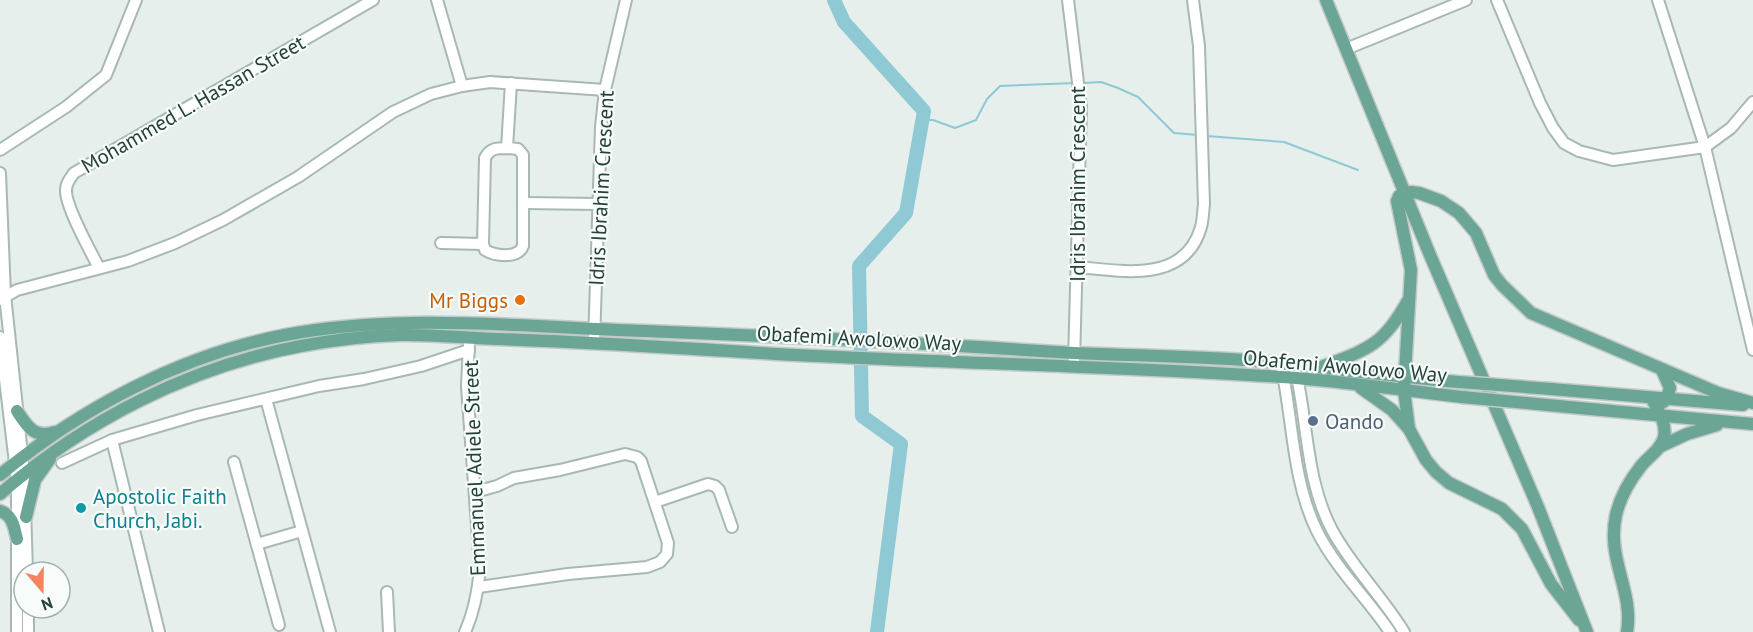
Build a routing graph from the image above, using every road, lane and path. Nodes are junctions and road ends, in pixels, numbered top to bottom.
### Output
1 (136, 0) edge
2 (373, 0) edge
3 (437, 0) edge
4 (626, 0) edge
5 (1068, 0) edge
6 (1193, 0) edge
7 (1326, 0) edge
8 (1466, 0) edge
9 (1497, 0) edge
10 (1658, 0) edge
11 (1346, 49) junction
12 (511, 83) junction
13 (462, 86) junction
14 (605, 90) junction
15 (1753, 102) edge
16 (1705, 147) junction
17 (507, 148) junction
18 (0, 150) edge
19 (0, 173) edge
20 (1405, 193) junction
21 (524, 203) junction
22 (599, 204) junction
23 (441, 243) dead end
24 (483, 244) junction
25 (1078, 267) junction
26 (99, 268) junction
27 (1410, 296) junction
28 (3, 298) edge
29 (0, 307) edge
30 (595, 329) junction
31 (0, 337) edge
32 (594, 343) junction
33 (469, 344) junction
34 (1753, 350) edge
35 (1074, 352) junction
36 (1281, 364) junction
37 (1295, 366) junction
38 (1074, 368) junction
39 (1318, 368) junction
40 (1662, 370) junction
41 (1404, 377) junction
42 (1284, 378) junction
43 (1298, 379) junction
44 (1354, 385) junction
45 (1404, 390) junction
46 (266, 399) junction
47 (1753, 404) edge
48 (1659, 406) junction
49 (16, 411) junction
50 (1726, 423) junction
51 (1753, 424) edge
52 (1408, 429) junction
53 (59, 431) junction
54 (112, 440) junction
55 (63, 445) junction
56 (1659, 447) junction
57 (20, 459) junction
58 (234, 462) dead end
59 (62, 463) dead end
60 (0, 476) edge
61 (21, 476) junction
62 (475, 492) junction
63 (0, 494) edge
64 (655, 502) junction
65 (0, 511) edge
66 (26, 517) junction
67 (732, 527) dead end
68 (302, 531) junction
69 (17, 539) junction
70 (257, 544) junction
71 (27, 560) edge
72 (478, 587) junction
73 (387, 592) dead end
74 (279, 624) dead end
75 (1586, 629) edge
76 (17, 632) edge
77 (159, 632) edge
78 (330, 632) edge
79 (389, 632) edge
80 (465, 632) edge
81 (1390, 632) edge
82 (1404, 632) edge
83 (1627, 632) edge

1 - 18 street
2 - 26 street, Mohammed L. Hassan Street
3 - 13 street
4 - 14 street, Idris Ibrahim Crescent
5 - 25 street, Idris Ibrahim Crescent
6 - 25 street
7 - 11 main road
8 - 11 street
9 - 16 street
10 - 16 street
11 - 20 main road
12 - 13 street
12 - 14 street
12 - 17 street
13 - 26 street
14 - 22 street, Idris Ibrahim Crescent
15 - 16 street
16 - 34 street
17 - 21 street
17 - 24 street
19 - 28 street
20 - 27 main road
20 - 40 main road
20 - 75 main road
21 - 22 street
21 - 24 street
22 - 30 street, Idris Ibrahim Crescent
23 - 24 street
25 - 35 street, Idris Ibrahim Crescent
26 - 28 street
27 - 39 main road
27 - 41 main road
28 - 29 street
28 - 49 street
30 - 32 street, Idris Ibrahim Crescent
30 - 35 main road, Obafemi Awolowo Way
30 - 53 main road, Obafemi Awolowo Way
31 - 57 street
32 - 33 main road, Obafemi Awolowo Way
32 - 38 main road, Obafemi Awolowo Way
33 - 46 street
33 - 55 main road, Obafemi Awolowo Way
33 - 62 street, Emmanuel Adiele Street
35 - 36 main road, Obafemi Awolowo Way
35 - 38 street, Idris Ibrahim Crescent
36 - 37 main road, Obafemi Awolowo Way
36 - 42 street
37 - 39 main road, Obafemi Awolowo Way
37 - 43 street
38 - 42 main road, Obafemi Awolowo Way
39 - 41 main road, Obafemi Awolowo Way
40 - 47 main road
40 - 48 main road
41 - 45 main road
41 - 48 main road, Obafemi Awolowo Way, bridge
42 - 43 main road, Obafemi Awolowo Way
42 - 81 street
43 - 44 main road, Obafemi Awolowo Way
43 - 82 street
44 - 45 main road, Obafemi Awolowo Way
44 - 52 main road
45 - 48 main road, Obafemi Awolowo Way, bridge
45 - 52 main road
46 - 54 street
46 - 68 street
47 - 48 main road, Obafemi Awolowo Way
48 - 50 main road, Obafemi Awolowo Way
48 - 56 main road
49 - 53 main road
49 - 57 street
50 - 51 main road, Obafemi Awolowo Way
50 - 56 main road
52 - 75 main road
53 - 57 main road, Obafemi Awolowo Way
54 - 59 street
54 - 77 street
55 - 61 main road, Obafemi Awolowo Way
55 - 66 main road
56 - 83 main road
57 - 60 main road, Obafemi Awolowo Way
57 - 61 street
58 - 70 street
61 - 63 main road, Obafemi Awolowo Way
61 - 66 street
61 - 69 street
62 - 64 street
62 - 72 street, Emmanuel Adiele Street
64 - 67 street
64 - 72 street
65 - 69 main road
66 - 71 street
68 - 70 street
68 - 78 street
69 - 76 street
70 - 74 street
72 - 80 street, Emmanuel Adiele Street
73 - 79 street

